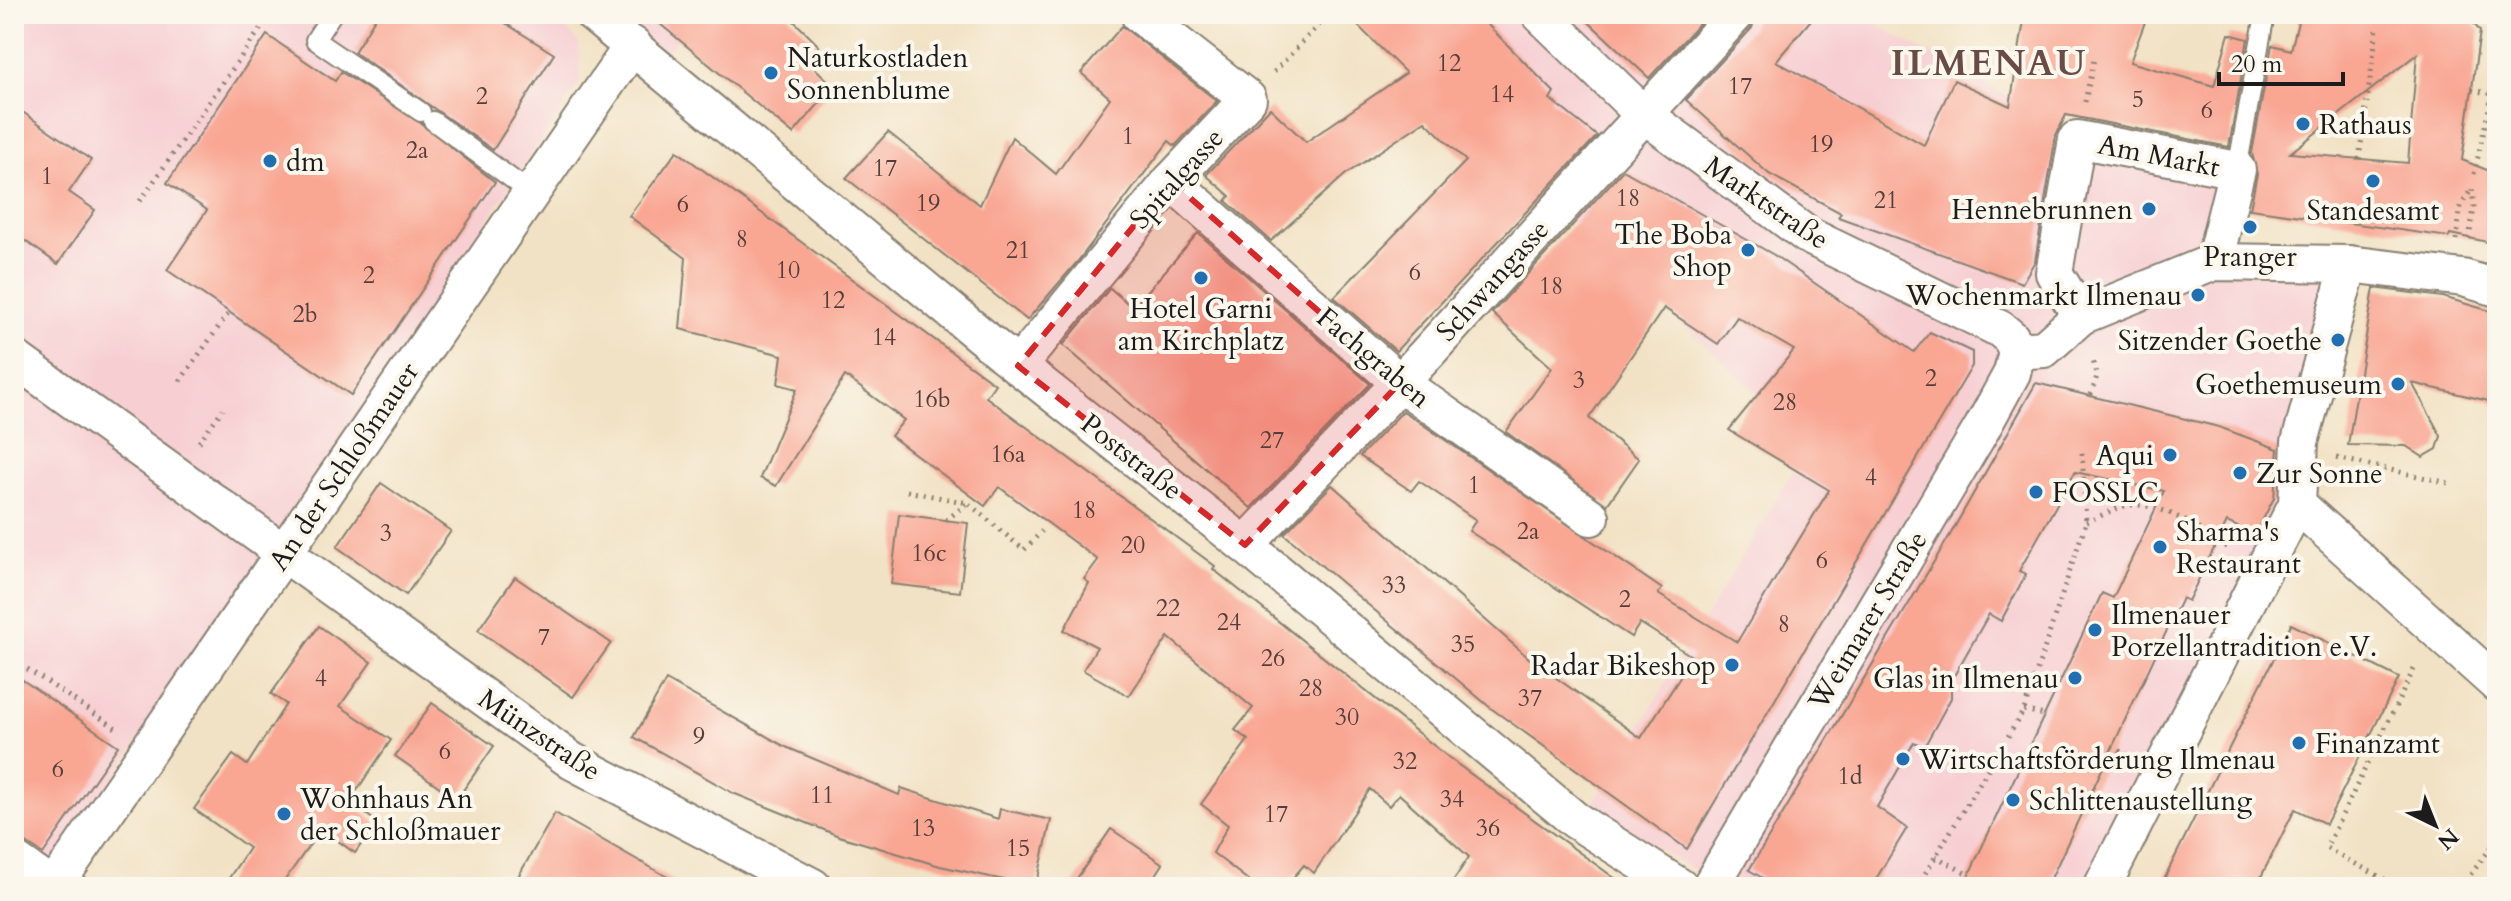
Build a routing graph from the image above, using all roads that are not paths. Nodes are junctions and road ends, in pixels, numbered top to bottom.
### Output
1 (332, 14) edge
2 (593, 14) edge
3 (1139, 14) edge
4 (1540, 14) edge
5 (1736, 14) edge
6 (2265, 14) edge
7 (633, 45) junction
8 (1642, 113) junction
9 (2237, 170) junction
10 (1171, 181) junction
11 (531, 193) junction
12 (2214, 262) junction
13 (2349, 264) junction
14 (2470, 281) edge
15 (2081, 316) junction
16 (2017, 351) junction
17 (14, 358) edge
18 (1018, 366) junction
19 (1400, 383) junction
20 (2297, 504) junction
21 (1591, 517) dead end
22 (1245, 545) junction
23 (286, 551) junction
24 (2497, 684) edge
25 (14, 860) edge
26 (53, 887) edge
27 (813, 887) edge
28 (1680, 887) edge
29 (1710, 887) edge
30 (2102, 887) edge

1 - 11 lane
2 - 7 street, Poststraße
3 - 10 street, Spitalgasse
4 - 8 street, Marktstraße
5 - 8 street, Schwangasse
6 - 9 lane
7 - 11 street, An der Schloßmauer
7 - 18 street, Poststraße
8 - 16 street, Marktstraße
8 - 19 street, Schwangasse
9 - 12 street, Am Markt
9 - 15 street, Am Markt
10 - 18 street, Spitalgasse
10 - 19 street, Fachgraben
11 - 23 street, An der Schloßmauer
12 - 13 street
12 - 15 street
13 - 14 street
13 - 20 street
15 - 16 street
16 - 29 street, Weimarer Straße
17 - 23 street, Münzstraße
18 - 22 street, Poststraße
19 - 21 street, Fachgraben
19 - 22 street, Schwangasse
20 - 24 street
20 - 30 street
22 - 28 street, Poststraße
23 - 26 street, An der Schloßmauer
23 - 27 street, Münzstraße
25 - 26 street

